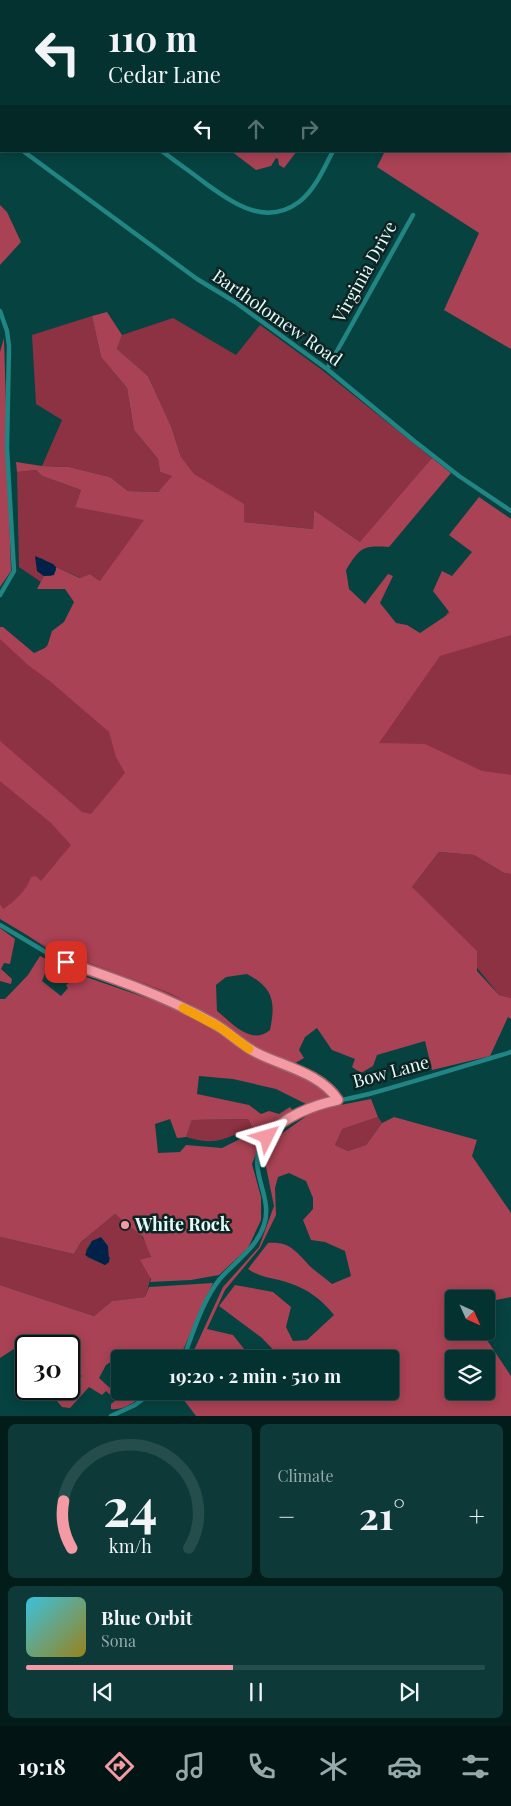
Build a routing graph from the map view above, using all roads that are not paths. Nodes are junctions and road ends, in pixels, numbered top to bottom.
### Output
1 (24, 152) edge
2 (163, 152) edge
3 (332, 152) edge
4 (413, 215) dead end
5 (0, 311) edge
6 (328, 369) junction
7 (511, 511) edge
8 (0, 595) edge
9 (0, 925) edge
10 (511, 1052) edge
11 (338, 1100) junction
12 (187, 1350) edge
13 (142, 1400) edge
14 (111, 1416) edge

1 - 6 street, Bartholomew Road
2 - 3 street
4 - 6 street, Virginia Drive
5 - 8 street
6 - 7 street, Bartholomew Road
9 - 11 street
10 - 11 street, Bow Lane
11 - 12 street, Bow Lane
13 - 14 street

